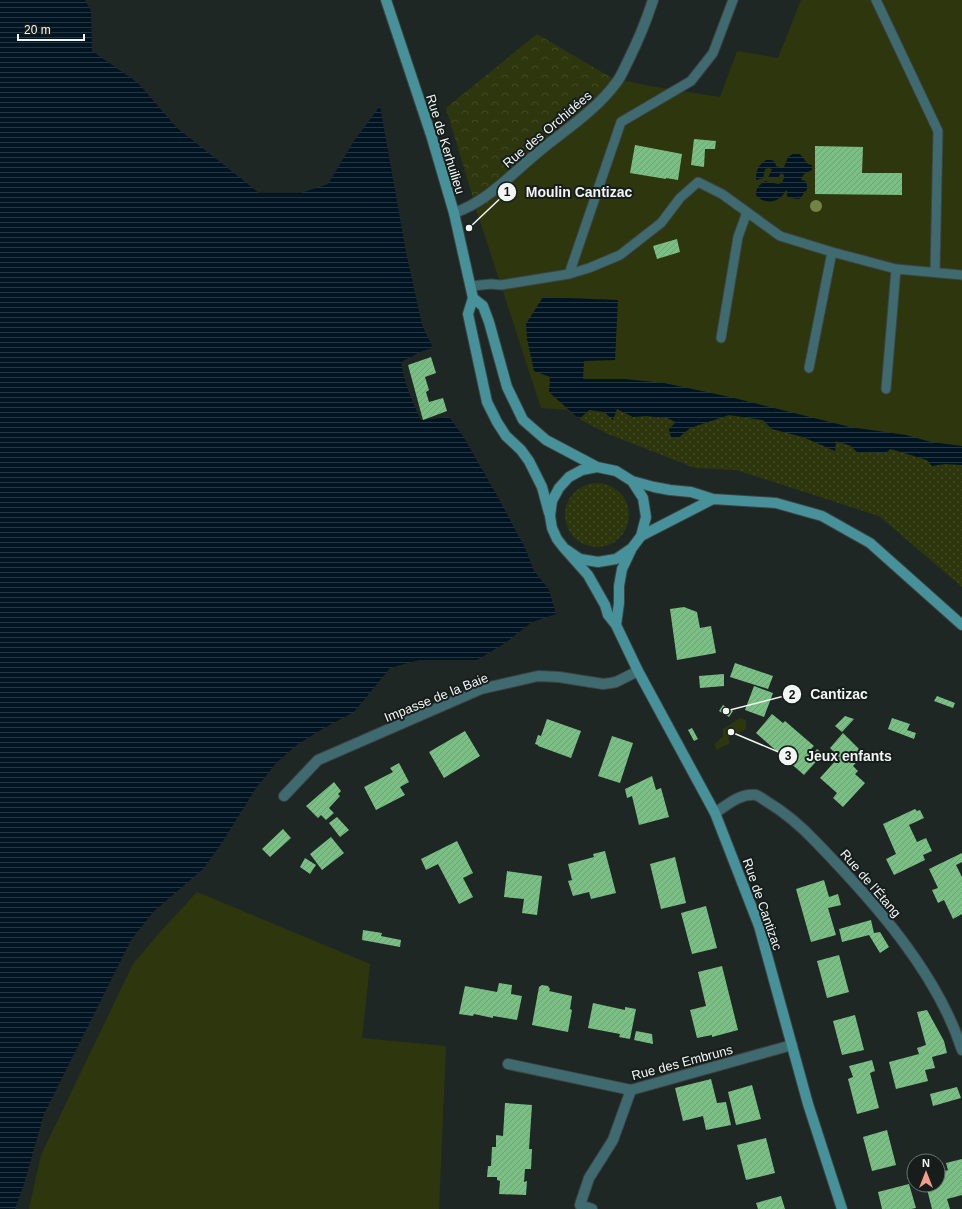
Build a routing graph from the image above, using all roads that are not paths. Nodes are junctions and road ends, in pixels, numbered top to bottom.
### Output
1 (386, 0) edge
2 (653, 0) edge
3 (733, 0) edge
4 (876, 0) edge
5 (747, 212) junction
6 (454, 213) junction
7 (832, 252) junction
8 (896, 269) junction
9 (935, 272) junction
10 (569, 274) junction
11 (962, 275) edge
12 (471, 286) junction
13 (473, 298) junction
14 (721, 338) dead end
15 (809, 368) dead end
16 (886, 389) dead end
17 (597, 467) junction
18 (632, 481) junction
19 (713, 499) junction
20 (550, 516) junction
21 (641, 536) junction
22 (564, 548) junction
23 (632, 548) junction
24 (616, 625) junction
25 (962, 625) edge
26 (638, 671) junction
27 (284, 796) dead end
28 (715, 812) junction
29 (792, 1044) junction
30 (962, 1050) edge
31 (508, 1064) dead end
32 (631, 1090) junction
33 (592, 1209) edge
34 (842, 1209) edge

1 - 6 main road, Rue de Kerhuilieu
2 - 6 street, Rue des Orchidées
3 - 10 lane
4 - 9 lane
5 - 7 lane
5 - 10 lane
5 - 14 lane
6 - 12 main road, Rue de Kerhuilieu
7 - 8 lane
7 - 15 lane
8 - 9 lane
8 - 16 lane
9 - 11 lane
10 - 12 lane
12 - 13 main road, Rue de Kerhuilieu
13 - 17 main road
13 - 20 main road, Rue de Kerhuilieu
17 - 18 main road
17 - 20 main road
18 - 19 main road
18 - 21 main road
19 - 21 main road
19 - 25 main road
20 - 22 main road
21 - 23 main road
22 - 23 main road
22 - 24 main road, Rue de Cantizac
23 - 24 main road
24 - 26 main road, Rue de Cantizac
26 - 27 street, Impasse de la Baie
26 - 28 main road, Rue de Cantizac
28 - 29 main road, Rue de Cantizac
28 - 30 street, Rue de l'Étang
29 - 32 street, Rue des Embruns
29 - 34 main road, Rue de Cantizac
31 - 32 street, Rue des Embruns
32 - 33 street

